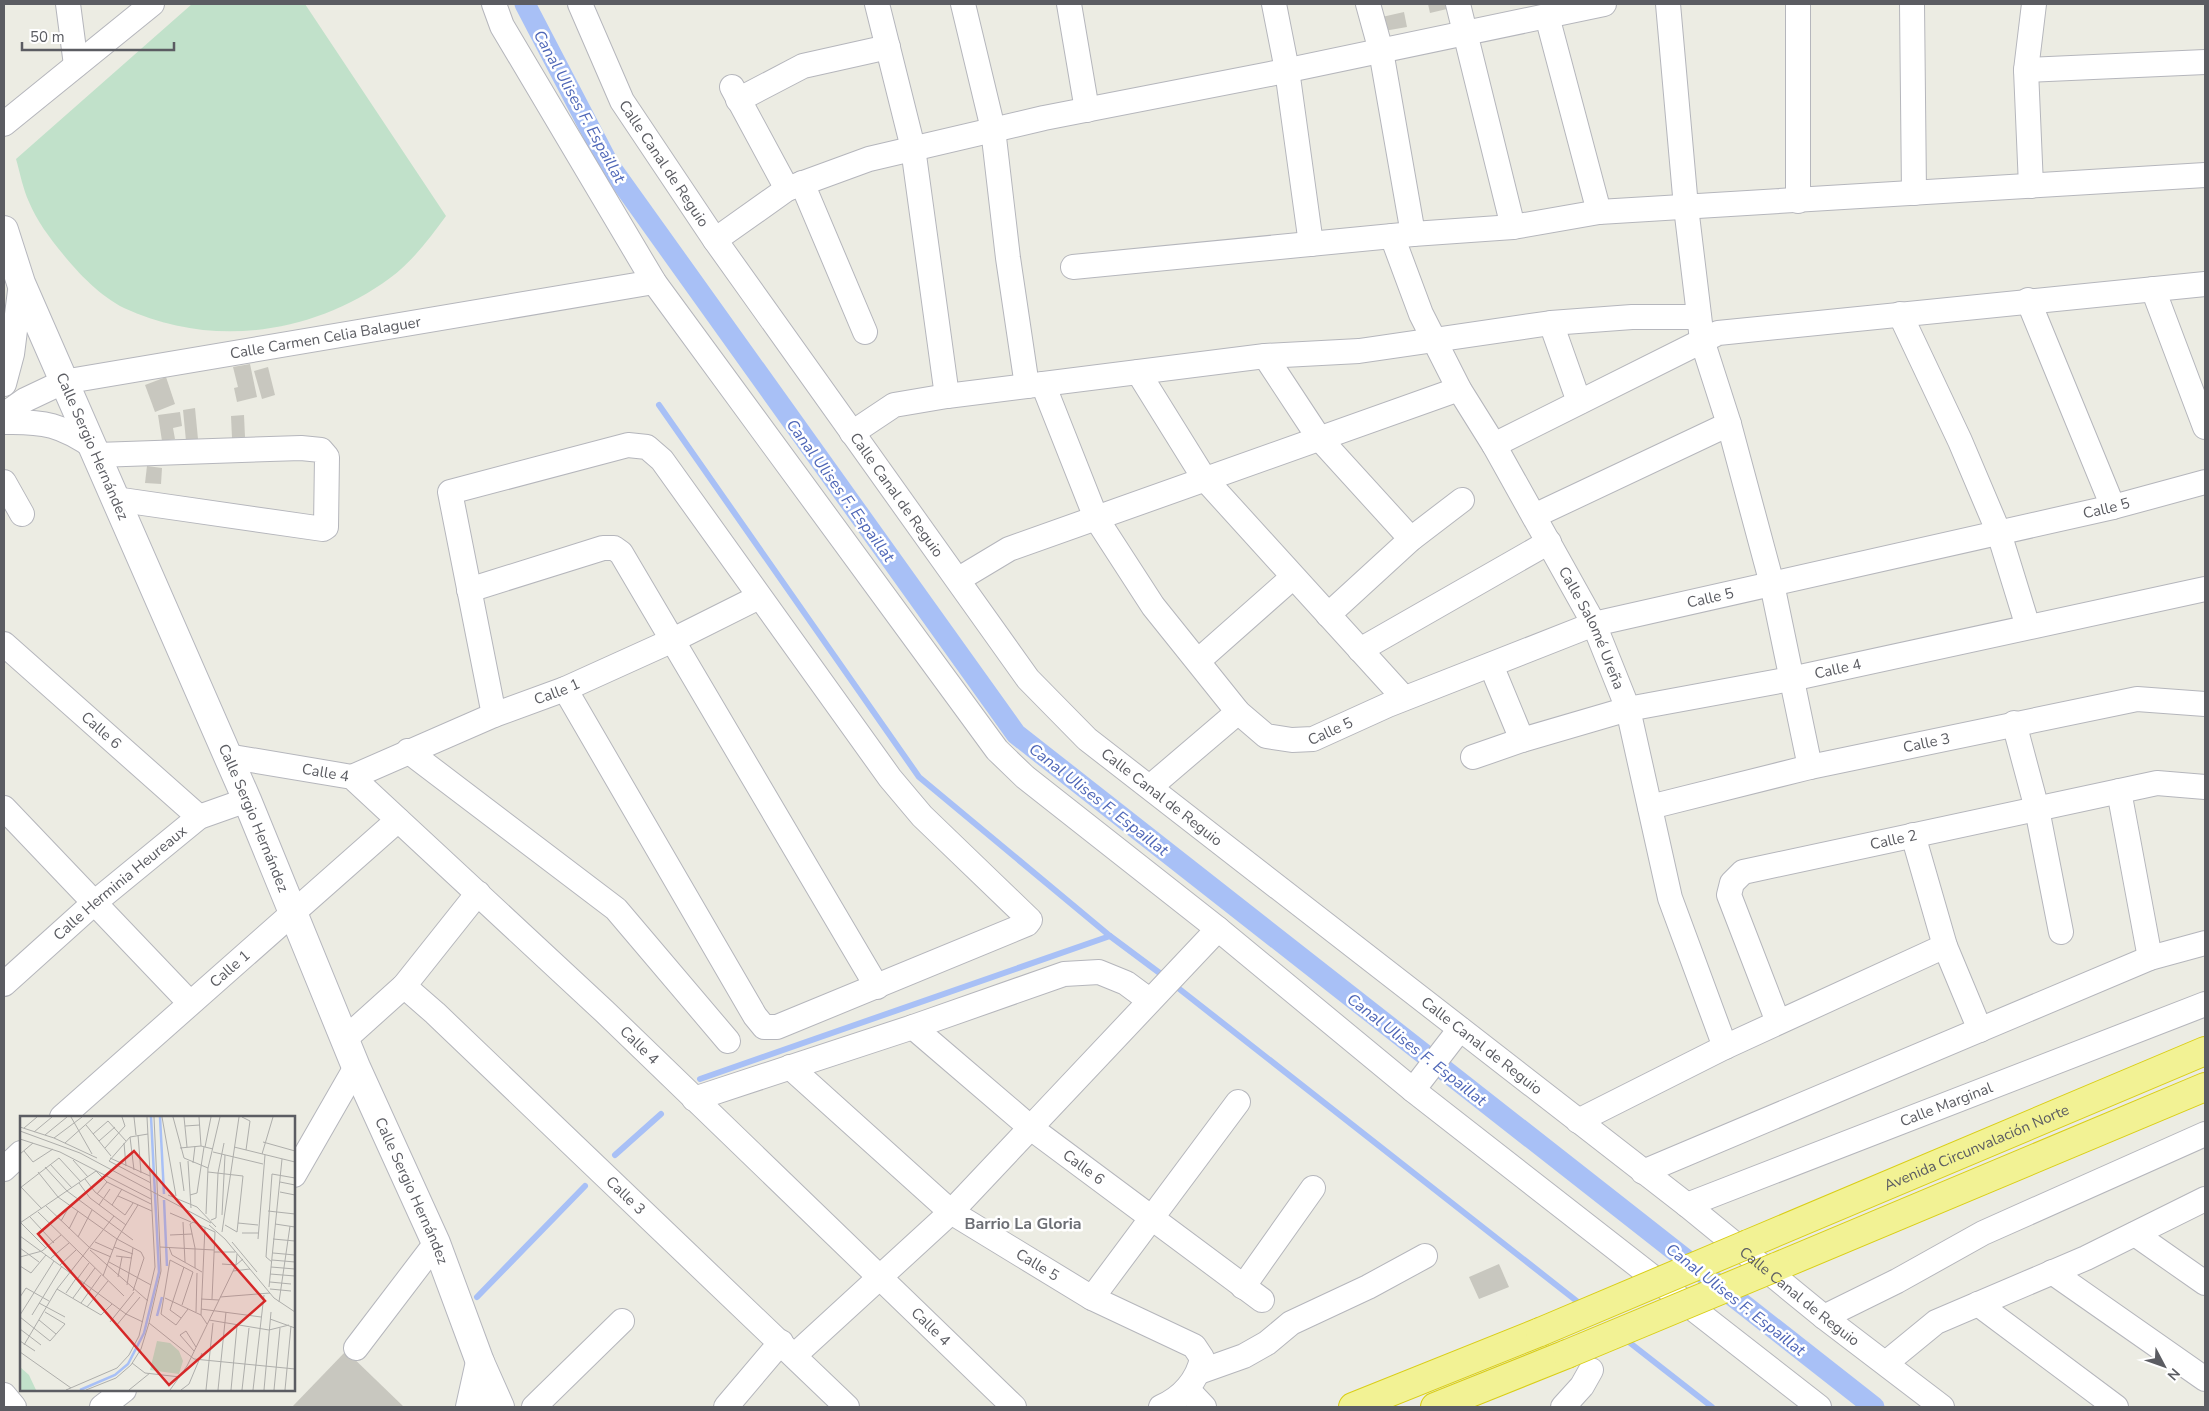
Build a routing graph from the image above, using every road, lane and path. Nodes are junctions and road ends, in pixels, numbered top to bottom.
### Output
1 (68, 4) edge
2 (152, 4) edge
3 (494, 4) edge
4 (580, 4) edge
5 (877, 4) edge
6 (963, 4) edge
7 (1274, 4) edge
8 (1368, 4) edge
9 (1458, 4) edge
10 (1604, 4) edge
11 (1668, 4) edge
12 (1798, 4) edge
13 (1912, 4) edge
14 (2034, 4) edge
15 (1075, 5) edge
16 (1561, 10) edge
17 (1464, 33) junction
18 (888, 46) junction
19 (1381, 51) junction
20 (2205, 62) edge
21 (76, 65) junction
22 (1287, 70) junction
23 (2026, 70) junction
24 (1087, 110) junction
25 (4, 124) edge
26 (993, 130) junction
27 (913, 148) junction
28 (2205, 174) edge
29 (795, 186) junction
30 (2030, 186) junction
31 (1914, 193) junction
32 (1798, 200) junction
33 (1686, 207) junction
34 (1599, 212) junction
35 (1513, 227) junction
36 (4, 230) edge
37 (1402, 235) junction
38 (715, 240) junction
39 (1311, 244) junction
40 (1073, 267) dead end
41 (654, 282) junction
42 (21, 283) junction
43 (2205, 284) edge
44 (2153, 289) junction
45 (2028, 300) junction
46 (1900, 314) junction
47 (1551, 323) junction
48 (1701, 328) junction
49 (865, 332) dead end
50 (1435, 340) junction
51 (1265, 356) junction
52 (1138, 372) junction
53 (64, 382) junction
54 (4, 384) edge
55 (1035, 385) junction
56 (1459, 389) junction
57 (947, 396) junction
58 (1579, 402) junction
59 (4, 414) edge
60 (4, 422) edge
61 (1729, 424) junction
62 (2205, 427) edge
63 (852, 433) junction
64 (1319, 438) junction
65 (1494, 445) junction
66 (96, 452) junction
67 (1204, 478) junction
68 (4, 482) edge
69 (2205, 482) edge
70 (115, 500) junction
71 (1462, 500) dead end
72 (2113, 507) junction
73 (22, 514) dead end
74 (1534, 516) junction
75 (1096, 518) junction
76 (1999, 533) junction
77 (1411, 539) junction
78 (1549, 542) junction
79 (1293, 577) junction
80 (959, 579) junction
81 (1772, 584) junction
82 (2205, 589) edge
83 (469, 590) junction
84 (759, 597) junction
85 (1328, 615) junction
86 (1594, 624) junction
87 (2028, 627) junction
88 (671, 641) junction
89 (4, 644) edge
90 (1360, 650) junction
91 (1198, 661) junction
92 (1491, 665) junction
93 (1792, 679) junction
94 (565, 689) junction
95 (1404, 698) junction
96 (2205, 704) edge
97 (1628, 708) junction
98 (1238, 712) junction
99 (494, 715) junction
100 (2014, 723) junction
101 (1522, 740) junction
102 (408, 751) junction
103 (227, 756) junction
104 (1473, 757) dead end
105 (1810, 767) junction
106 (352, 777) junction
107 (1150, 787) junction
108 (2205, 787) edge
109 (2119, 791) junction
110 (247, 800) junction
111 (1650, 806) junction
112 (4, 808) edge
113 (2037, 809) junction
114 (199, 817) junction
115 (398, 820) junction
116 (1913, 835) junction
117 (478, 893) junction
118 (94, 903) junction
119 (293, 912) junction
120 (1218, 930) junction
121 (2061, 932) dead end
122 (2205, 943) edge
123 (1945, 946) junction
124 (2150, 958) junction
125 (4, 984) edge
126 (404, 986) junction
127 (876, 987) junction
128 (1155, 995) junction
129 (190, 1003) junction
130 (2205, 1004) edge
131 (1778, 1022) junction
132 (913, 1027) junction
133 (1980, 1030) junction
134 (1456, 1034) junction
135 (345, 1040) junction
136 (728, 1041) dead end
137 (1725, 1047) junction
138 (2205, 1051) edge
139 (356, 1067) junction
140 (790, 1067) junction
141 (1419, 1083) junction
142 (2205, 1087) edge
143 (694, 1099) junction
144 (1238, 1102) dead end
145 (63, 1116) edge
146 (1578, 1122) junction
147 (1032, 1128) junction
148 (2205, 1134) edge
149 (20, 1154) edge
150 (4, 1168) edge
151 (1643, 1172) junction
152 (295, 1173) edge
153 (1313, 1188) dead end
154 (2205, 1199) edge
155 (1687, 1205) junction
156 (951, 1212) junction
157 (1151, 1219) junction
158 (2135, 1234) junction
159 (436, 1243) junction
160 (1425, 1256) dead end
161 (2052, 1272) junction
162 (878, 1278) junction
163 (2205, 1283) edge
164 (1092, 1298) junction
165 (1978, 1304) junction
166 (1824, 1317) junction
167 (622, 1321) dead end
168 (356, 1348) dead end
169 (788, 1349) junction
170 (480, 1362) junction
171 (1886, 1363) junction
172 (1591, 1370) dead end
173 (2205, 1379) edge
174 (1193, 1381) junction
175 (123, 1391) edge
176 (4, 1395) edge
177 (14, 1407) edge
178 (102, 1407) edge
179 (470, 1407) edge
180 (500, 1407) edge
181 (534, 1407) edge
182 (726, 1407) edge
183 (847, 1407) edge
184 (1014, 1407) edge
185 (1160, 1407) edge
186 (1204, 1407) edge
187 (1353, 1407) edge
188 (1435, 1407) edge
189 (1563, 1407) edge
190 (1819, 1407) edge
191 (1942, 1407) edge
192 (2116, 1407) edge

1 - 21 street
2 - 21 street
3 - 41 street
4 - 38 street, Calle Canal de Reguio
5 - 18 street
6 - 26 street, Calle 5
7 - 22 street
8 - 19 street, Calle Salomé Ureña
9 - 17 street
10 - 16 street
11 - 33 street
12 - 32 street
13 - 31 street
14 - 23 street
15 - 24 street
16 - 17 street
16 - 34 street
17 - 19 street
17 - 35 street
18 - 27 street
18 - 29 street
19 - 22 street
19 - 37 street, Calle Salomé Ureña
20 - 23 street
21 - 25 street
22 - 24 street
22 - 39 street
23 - 30 street
24 - 26 street
26 - 27 street
26 - 55 street, Calle 5
27 - 29 street
27 - 57 street
28 - 30 street
29 - 38 street
29 - 49 street
30 - 31 street
31 - 32 street
32 - 33 street
33 - 34 street
33 - 48 street
34 - 35 street
35 - 37 street
36 - 42 street, Calle Sergio Hernández
37 - 39 street
37 - 50 street, Calle Salomé Ureña
38 - 63 street, Calle Canal de Reguio
39 - 40 street
41 - 53 street, Calle Carmen Celia Balaguer
41 - 120 street
42 - 53 street, Calle Sergio Hernández
42 - 54 street
43 - 44 street
44 - 45 street
44 - 62 street
45 - 46 street
45 - 72 street
46 - 48 street
46 - 76 street
47 - 48 street
47 - 50 street
47 - 58 street
48 - 58 street
48 - 61 street
50 - 51 street
50 - 56 street, Calle Salomé Ureña
51 - 52 street
51 - 64 street
52 - 55 street
52 - 67 street
53 - 59 street, Calle Carmen Celia Balaguer
53 - 66 street, Calle Sergio Hernández
55 - 57 street
55 - 75 street, Calle 5
56 - 64 street
56 - 65 street, Calle Salomé Ureña
57 - 63 street
58 - 65 street
60 - 66 street
61 - 74 street
61 - 81 street
63 - 80 street, Calle Canal de Reguio
64 - 67 street
64 - 77 street
65 - 74 street, Calle Salomé Ureña
66 - 70 street, Calle Sergio Hernández
66 - 70 street
67 - 75 street
67 - 79 street
68 - 73 street
69 - 72 street, Calle 5
70 - 103 street, Calle Sergio Hernández
71 - 77 street
72 - 76 street, Calle 5
74 - 78 street, Calle Salomé Ureña
75 - 80 street
75 - 91 street, Calle 5
76 - 81 street, Calle 5
76 - 87 street
77 - 85 street
78 - 86 street, Calle Salomé Ureña
78 - 90 street
79 - 85 street
79 - 91 street
80 - 107 street, Calle Canal de Reguio
81 - 86 street, Calle 5
81 - 93 street
82 - 87 street, Calle 4
83 - 84 street
83 - 88 street
83 - 99 street
84 - 88 street, Calle 1
84 - 127 street
85 - 90 street
86 - 92 street, Calle 5
86 - 97 street, Calle Salomé Ureña
87 - 93 street, Calle 4
88 - 94 street, Calle 1
88 - 127 street
89 - 114 street, Calle 6
90 - 95 street
91 - 98 street, Calle 5
92 - 95 street, Calle 5
92 - 101 street
93 - 97 street, Calle 4
93 - 105 street
94 - 99 street, Calle 1
94 - 127 street
95 - 98 street, Calle 5
96 - 100 street, Calle 3
97 - 101 street, Calle 4
97 - 111 street, Calle Salomé Ureña
98 - 107 street
99 - 102 street, Calle 1
100 - 105 street, Calle 3
100 - 113 street
101 - 104 street, Calle 4
102 - 106 street, Calle 1
102 - 136 street
103 - 106 street, Calle 4
103 - 110 street, Calle Sergio Hernández
105 - 111 street, Calle 3
106 - 115 street, Calle 4
107 - 134 street, Calle Canal de Reguio
108 - 109 street, Calle 2
109 - 113 street, Calle 2
109 - 124 street
110 - 114 street, Calle Herminia Heureaux
110 - 119 street, Calle Sergio Hernández
111 - 137 street, Calle Salomé Ureña
112 - 118 street
113 - 116 street, Calle 2
113 - 121 street
114 - 118 street, Calle Herminia Heureaux
115 - 117 street, Calle 4
115 - 119 street, Calle 1
116 - 123 street
116 - 131 street, Calle 2
117 - 126 street
117 - 143 street, Calle 4
118 - 125 street, Calle Herminia Heureaux
118 - 129 street
119 - 129 street, Calle 1
119 - 135 street, Calle Sergio Hernández
120 - 128 street
120 - 141 street
122 - 124 street
123 - 131 street
123 - 133 street
124 - 133 street
126 - 135 street
126 - 169 street, Calle 3
128 - 132 street
128 - 147 street
129 - 145 street, Calle 1
130 - 155 street, Calle Marginal
131 - 137 street
132 - 140 street
132 - 147 street, Calle 6
133 - 151 street
134 - 141 street
134 - 146 street, Calle Canal de Reguio
135 - 139 street, Calle Sergio Hernández
137 - 146 street
138 - 187 highway, Avenida Circunvalación Norte, bridge
139 - 152 street
139 - 159 street, Calle Sergio Hernández
140 - 143 street
140 - 156 street, Calle 5
141 - 190 street
142 - 188 highway, bridge
143 - 162 street, Calle 4
144 - 157 street
146 - 151 street, Calle Canal de Reguio
147 - 156 street
147 - 157 street, Calle 6
148 - 166 street
149 - 150 street
151 - 155 street, Calle Canal de Reguio
153 - 157 street, Calle 6
154 - 158 street
155 - 166 street, Calle Canal de Reguio
156 - 162 street
156 - 164 street, Calle 5
157 - 164 street
158 - 161 street
158 - 163 street
159 - 168 street
159 - 170 street, Calle Sergio Hernández
160 - 174 street
161 - 165 street
161 - 173 street
162 - 169 street
162 - 184 street, Calle 4
164 - 174 street, Calle 5
165 - 171 street
165 - 192 street
166 - 171 street, Calle Canal de Reguio
167 - 181 street
169 - 182 street
169 - 183 street, Calle 3
170 - 179 street
170 - 180 street, Calle Sergio Hernández
171 - 191 street, Calle Canal de Reguio
172 - 189 street
174 - 185 street
174 - 186 street
175 - 178 street
176 - 177 street

